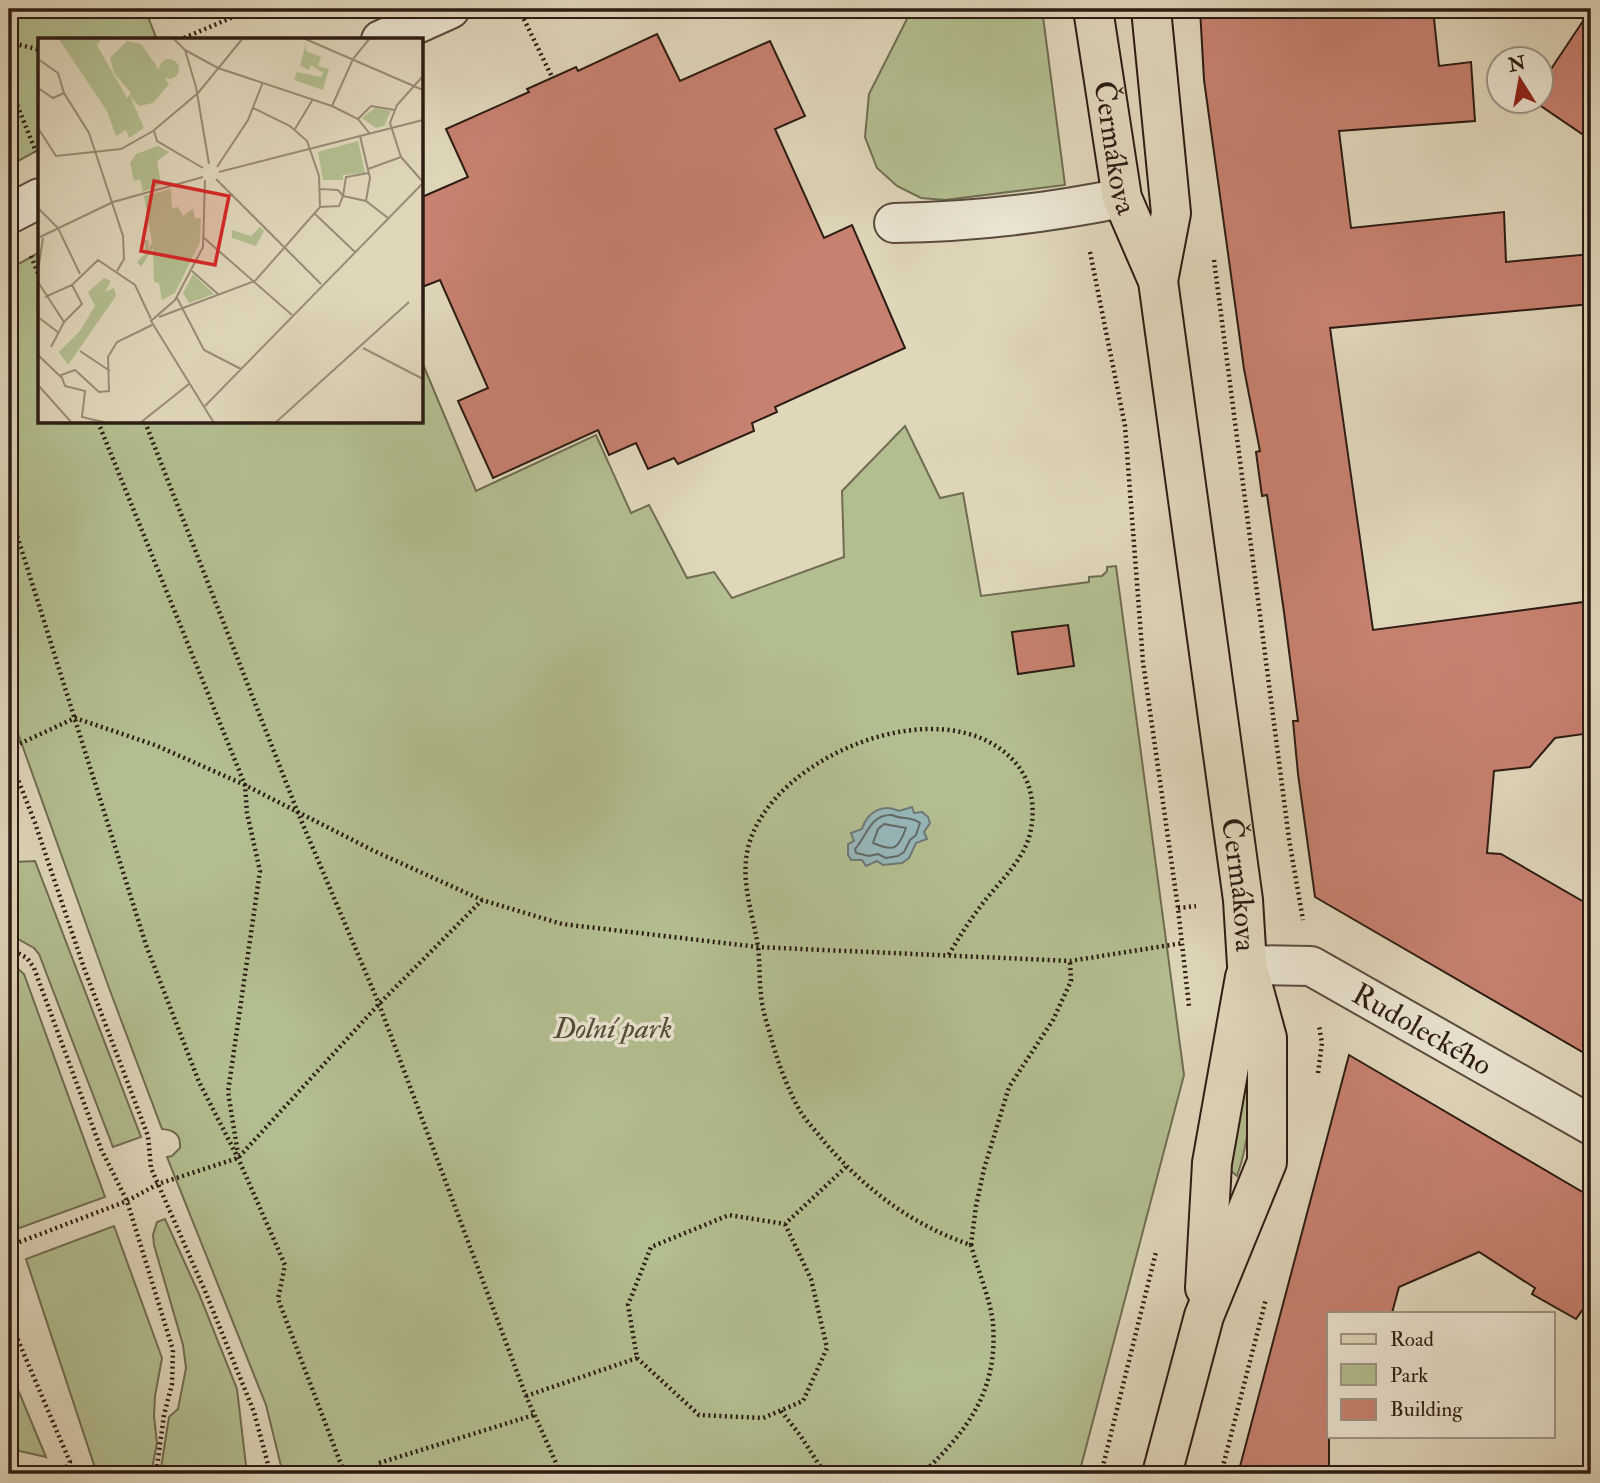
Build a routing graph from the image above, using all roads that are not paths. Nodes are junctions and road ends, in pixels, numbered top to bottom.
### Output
1 (450, 9) edge
2 (1093, 9) edge
3 (1151, 9) edge
4 (385, 38) edge
5 (1122, 198) junction
6 (38, 199) edge
7 (9, 214) edge
8 (894, 223) dead end
9 (1158, 281) junction
10 (1247, 965) junction
11 (1591, 1125) edge
12 (1204, 1316) junction
13 (1162, 1474) edge

1 - 4 street
2 - 5 main road, Čermákova
3 - 9 main road, Čermákova
5 - 8 street
5 - 9 main road, Čermákova
6 - 7 street
9 - 10 main road, Čermákova
10 - 11 street, Rudoleckého
10 - 12 main road
10 - 12 main road, Čermákova
12 - 13 main road, Čermákova

